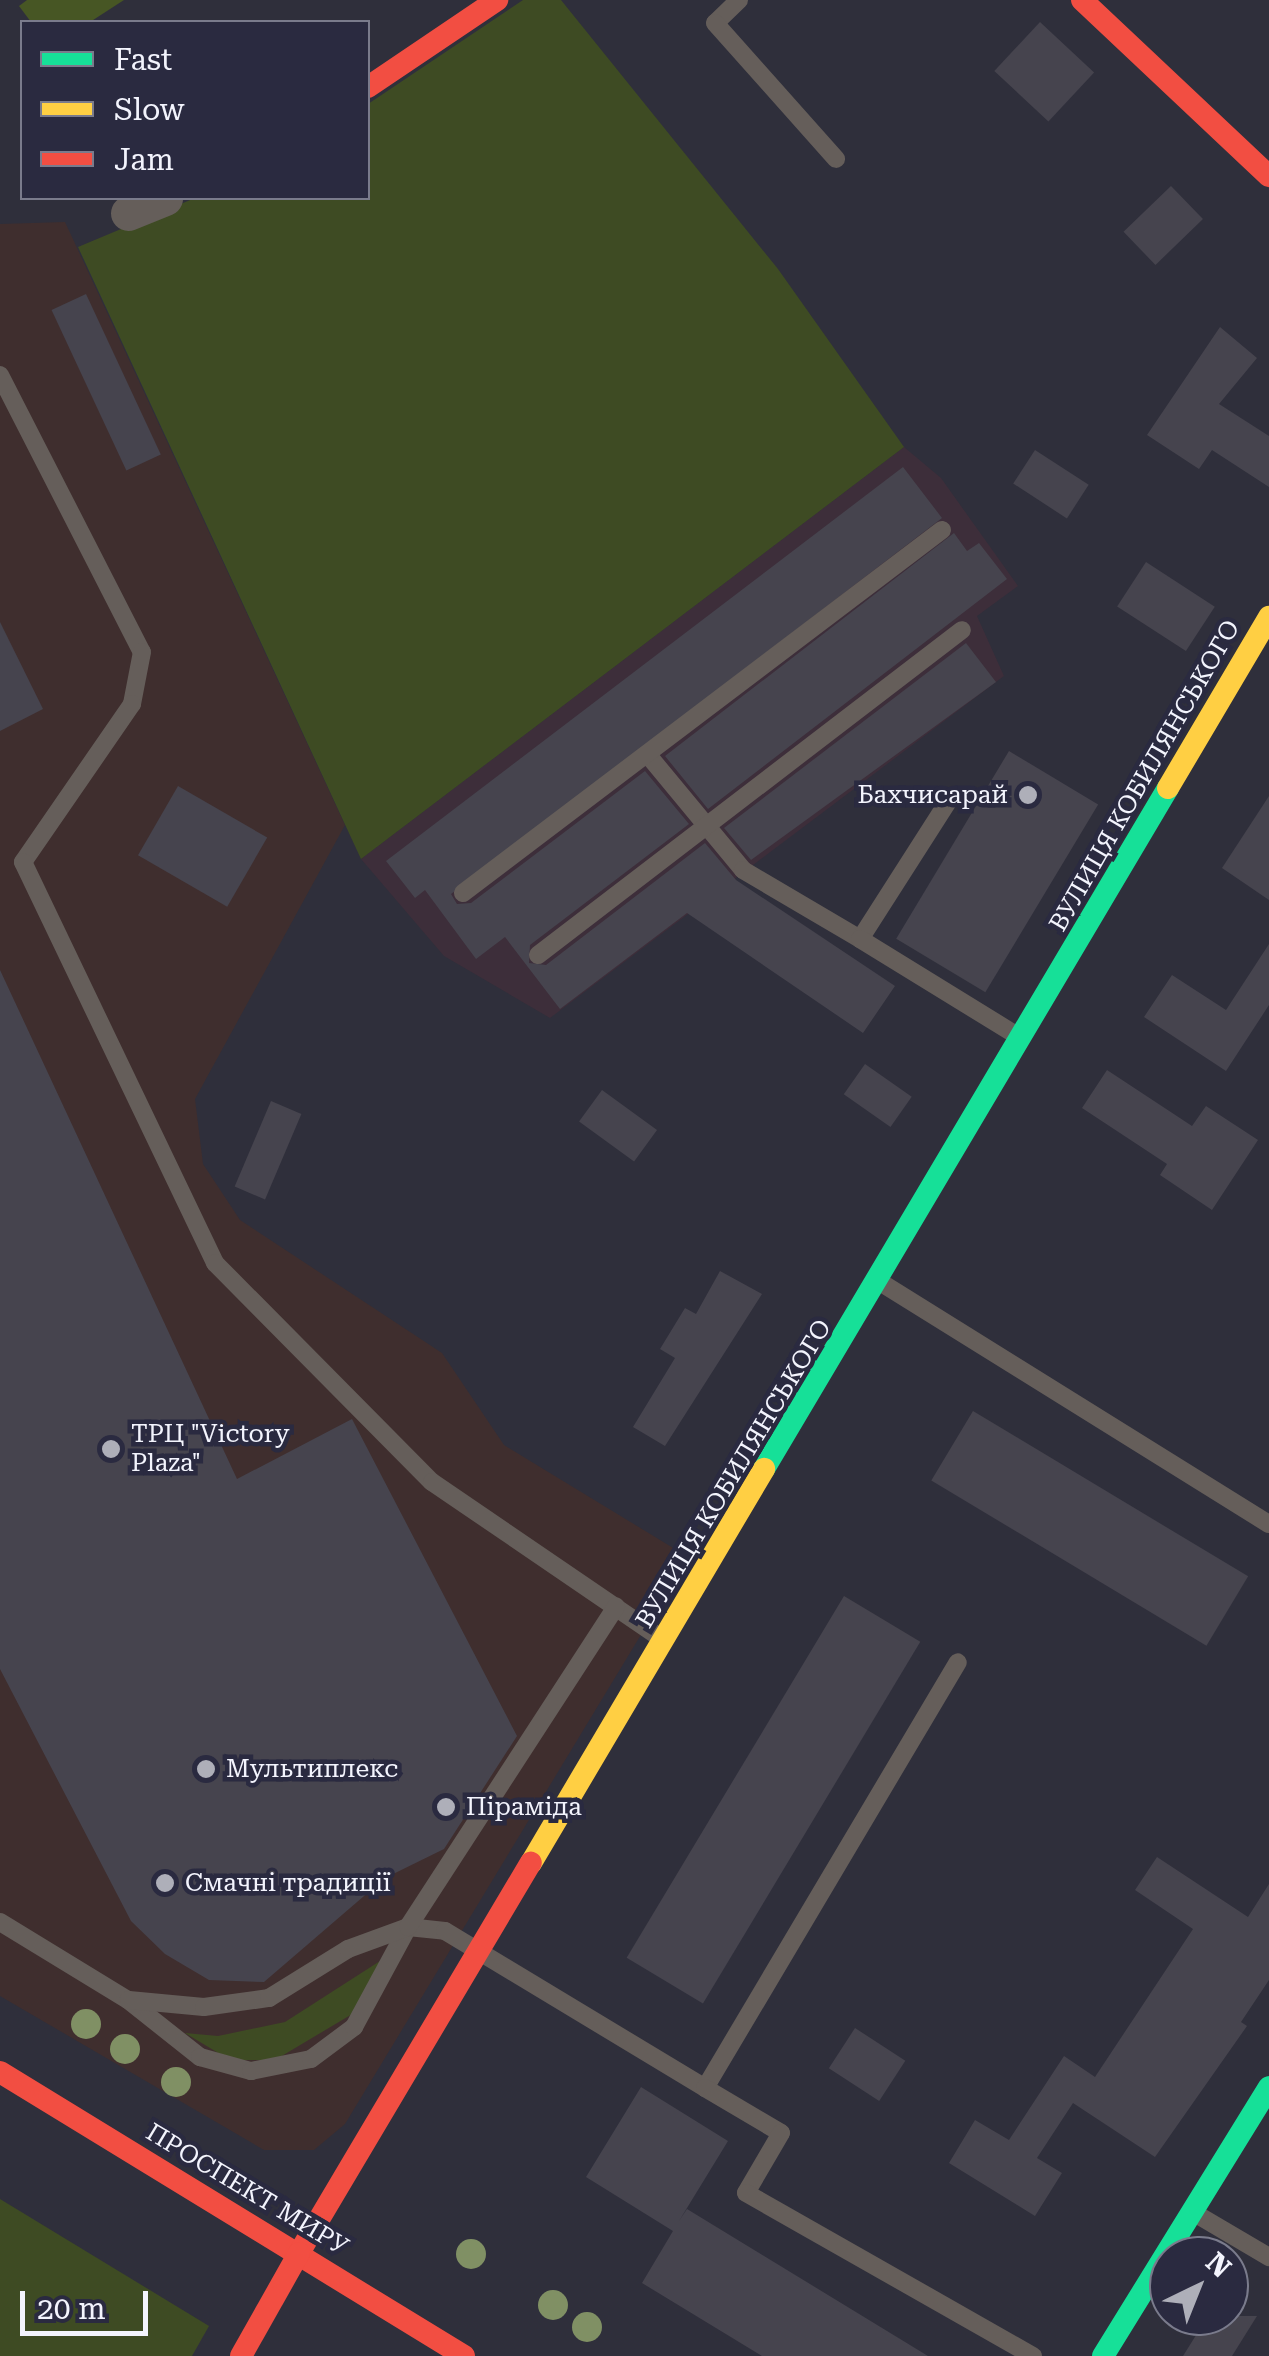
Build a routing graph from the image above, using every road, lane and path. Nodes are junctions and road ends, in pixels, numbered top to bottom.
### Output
1 (497, 0) edge
2 (739, 0) edge
3 (1082, 0) edge
4 (370, 87) edge
5 (836, 159) dead end
6 (1269, 176) edge
7 (160, 200) edge
8 (128, 213) dead end
9 (0, 375) edge
10 (942, 530) dead end
11 (1269, 616) edge
12 (962, 630) dead end
13 (648, 756) junction
14 (950, 800) dead end
15 (706, 829) junction
16 (463, 893) dead end
17 (860, 939) junction
18 (538, 955) dead end
19 (1024, 1039) junction
20 (880, 1282) junction
21 (1269, 1524) edge
22 (616, 1607) junction
23 (666, 1642) junction
24 (958, 1662) dead end
25 (0, 1922) edge
26 (408, 1927) junction
27 (476, 1952) junction
28 (128, 2000) junction
29 (0, 2072) edge
30 (1269, 2087) edge
31 (705, 2088) junction
32 (1192, 2211) junction
33 (299, 2254) junction
34 (1269, 2257) edge
35 (241, 2356) edge
36 (464, 2356) edge
37 (1033, 2356) edge
38 (1103, 2356) edge

1 - 4 main road
2 - 5 lane
3 - 6 main road
7 - 8 street
9 - 22 lane
10 - 13 lane
11 - 19 main road, ВУЛИЦЯ КОБИЛЯНСЬКОГО
12 - 15 lane
13 - 15 lane
13 - 16 lane
14 - 17 lane
15 - 17 lane
15 - 18 lane
17 - 19 lane
19 - 20 main road, ВУЛИЦЯ КОБИЛЯНСЬКОГО
20 - 21 lane
20 - 23 main road, ВУЛИЦЯ КОБИЛЯНСЬКОГО
22 - 23 lane
22 - 26 lane
23 - 27 main road, ВУЛИЦЯ КОБИЛЯНСЬКОГО
24 - 31 lane
25 - 28 lane
26 - 27 lane
26 - 28 lane
26 - 28 lane
27 - 31 lane
27 - 33 main road, ВУЛИЦЯ КОБИЛЯНСЬКОГО
29 - 33 main road, ПРОСПЕКТ МИРУ
30 - 32 main road
31 - 37 lane
32 - 34 lane
32 - 38 main road
33 - 35 main road, ВУЛИЦЯ КОБИЛЯНСЬКОГО
33 - 36 main road, ПРОСПЕКТ МИРУ

